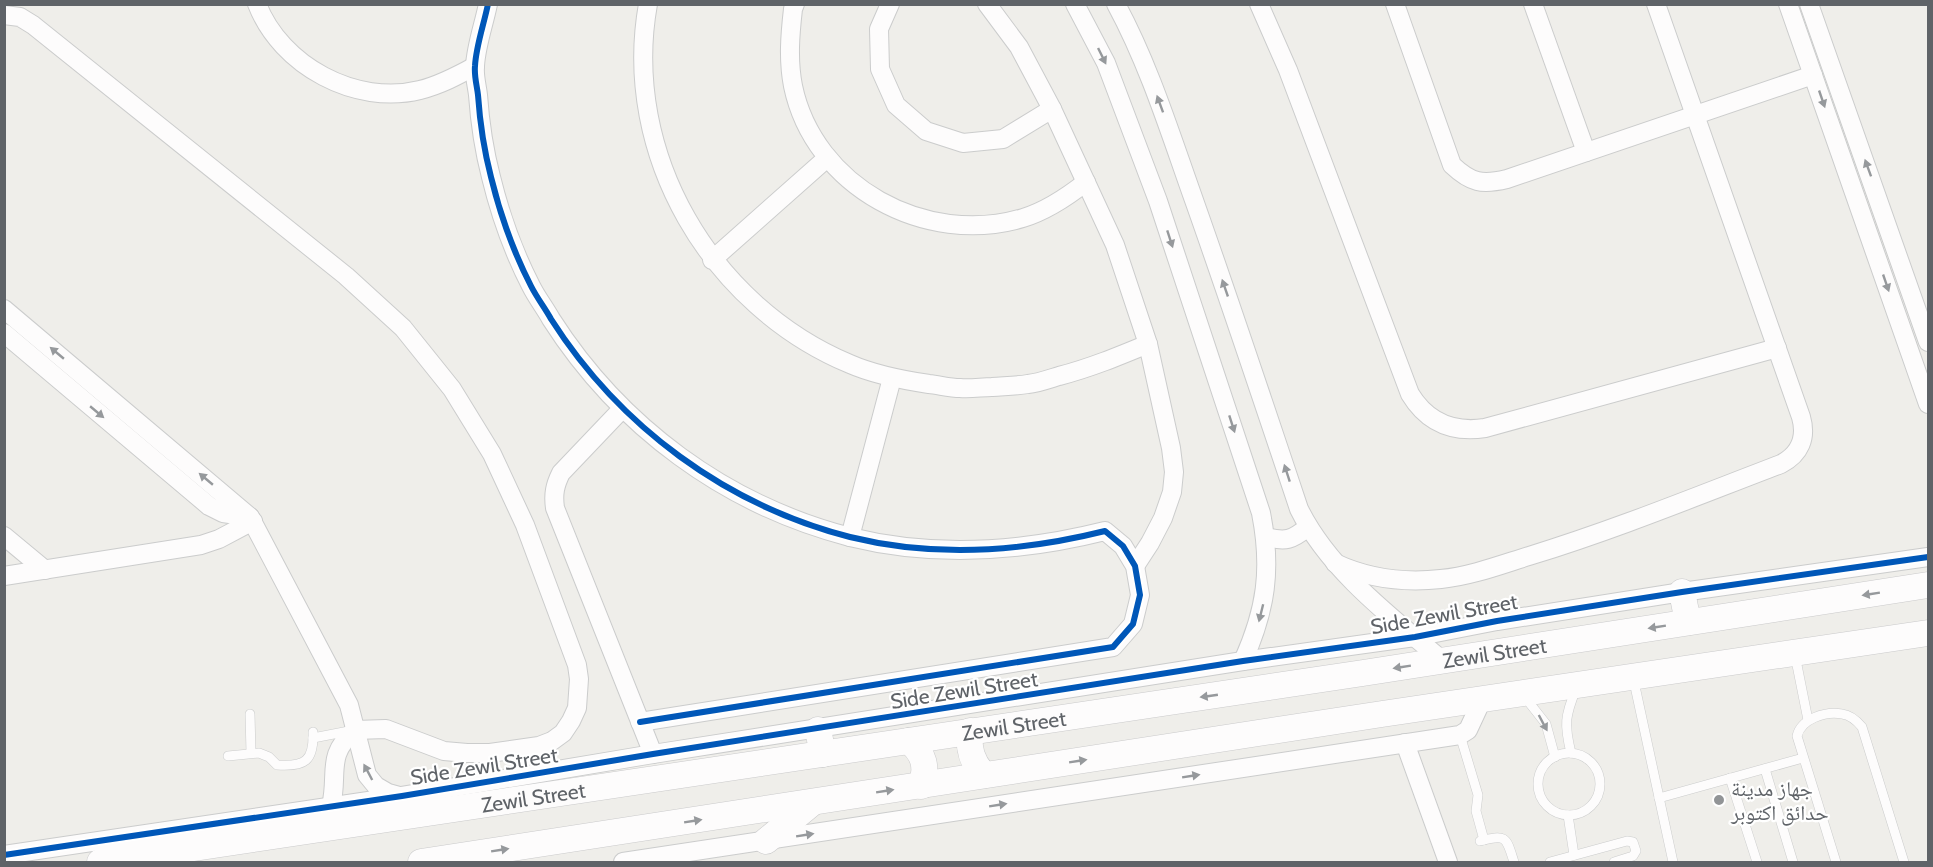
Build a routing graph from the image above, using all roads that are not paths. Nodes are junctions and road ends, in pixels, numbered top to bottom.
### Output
1 (257, 4) edge
2 (488, 4) edge
3 (648, 4) edge
4 (795, 4) edge
5 (890, 4) edge
6 (987, 4) edge
7 (1075, 4) edge
8 (1116, 4) edge
9 (1259, 4) edge
10 (1395, 4) edge
11 (1533, 4) edge
12 (1656, 4) edge
13 (1788, 4) edge
14 (1809, 4) edge
15 (4, 15) edge
16 (475, 66) junction
17 (1813, 75) junction
18 (1052, 109) junction
19 (1695, 115) junction
20 (1586, 152) junction
21 (827, 158) junction
22 (1086, 182) junction
23 (1882, 207) junction
24 (1862, 213) junction
25 (712, 260) junction
26 (4, 309) edge
27 (4, 333) edge
28 (1929, 342) edge
29 (1148, 344) junction
30 (1777, 348) junction
31 (892, 378) junction
32 (1929, 404) edge
33 (622, 409) junction
34 (252, 519) junction
35 (1308, 527) junction
36 (4, 536) edge
37 (850, 537) junction
38 (1266, 537) junction
39 (1929, 557) edge
40 (1335, 563) junction
41 (1135, 566) junction
42 (45, 570) junction
43 (4, 576) edge
44 (1929, 585) edge
45 (1682, 592) junction
46 (1688, 622) junction
47 (1929, 633) edge
48 (1415, 638) junction
49 (1794, 653) junction
50 (1442, 660) junction
51 (1243, 661) junction
52 (1633, 677) junction
53 (1578, 686) junction
54 (1522, 694) junction
55 (1482, 700) junction
56 (250, 714) dead end
57 (1808, 720) junction
58 (640, 722) junction
59 (355, 730) junction
60 (970, 731) junction
61 (1460, 735) junction
62 (909, 741) junction
63 (821, 742) junction
64 (1405, 743) junction
65 (251, 753) junction
66 (1570, 753) junction
67 (653, 754) junction
68 (228, 756) dead end
69 (1555, 757) junction
70 (1803, 758) junction
71 (1765, 769) junction
72 (984, 775) junction
73 (1730, 778) junction
74 (921, 786) junction
75 (402, 796) junction
76 (1659, 798) junction
77 (813, 802) junction
78 (331, 806) junction
79 (1568, 815) junction
80 (766, 841) junction
81 (4, 855) edge
82 (1574, 855) junction
83 (712, 856) edge
84 (678, 858) edge
85 (100, 862) edge
86 (421, 862) edge
87 (623, 862) edge
88 (1448, 862) edge
89 (1514, 862) edge
90 (1550, 862) edge
91 (1614, 862) edge
92 (1673, 862) edge
93 (1757, 862) edge
94 (1793, 862) edge
95 (1836, 862) edge
96 (1904, 862) edge

1 - 16 street
2 - 16 street
3 - 25 street
4 - 21 street
5 - 18 street
6 - 18 street
7 -> 38 street
35 -> 8 street
9 - 30 street
10 - 20 street
11 - 20 street
12 - 19 street
13 - 17 street
23 -> 14 street
15 - 59 street
16 - 33 street
17 - 19 street
17 -> 24 street
18 - 22 street
19 - 20 street
19 - 30 street
21 - 22 street
21 - 25 street
22 - 29 street
23 - 24 street
23 - 28 street
24 -> 32 street
25 - 31 street
34 -> 26 street
27 -> 34 street
29 - 31 street
29 - 41 street
30 - 40 street
31 - 37 street
33 - 37 street
33 - 58 street
34 - 42 street
34 - 59 street
35 - 38 street
35 - 40 street
36 - 42 street
37 - 41 street
38 -> 51 street
39 - 45 street, Side Zewil Street
40 - 48 street
41 - 58 street
42 - 43 street
44 -> 46 main road, Zewil Street
45 - 46 main road
45 - 48 street, Side Zewil Street
46 -> 50 main road, Zewil Street
47 - 49 main road
48 - 50 street
48 - 51 street, Side Zewil Street
49 - 52 main road
49 - 57 lane
50 -> 60 main road, Zewil Street
51 - 63 street, Side Zewil Street
52 - 53 main road
52 - 76 lane
53 - 54 main road
53 - 66 lane
54 - 55 main road
54 -> 69 lane
55 - 61 street
72 -> 55 main road
56 - 65 lane
57 - 70 lane
57 - 96 lane
58 - 67 street
59 - 65 lane
75 -> 59 street
59 - 78 street
60 - 62 main road, Zewil Street
60 - 72 main road
61 - 64 street
61 - 89 lane
62 - 63 main road, Zewil Street
62 - 74 main road
63 - 67 street, Side Zewil Street
63 - 85 main road, Zewil Street
80 -> 64 street
64 - 88 street
65 - 68 lane
66 - 69 lane
66 - 79 lane
67 - 75 street, Side Zewil Street
69 - 79 lane
70 - 71 lane
70 - 95 lane
71 - 73 lane
71 - 94 lane
72 - 74 main road
73 - 76 lane
73 - 93 lane
77 -> 74 main road
75 - 78 street, Side Zewil Street
76 - 92 lane
77 - 80 main road
86 -> 77 main road
78 - 81 street, Side Zewil Street
79 - 82 lane
80 - 83 street
82 - 90 lane
82 - 91 lane
83 - 84 street
84 - 87 street

